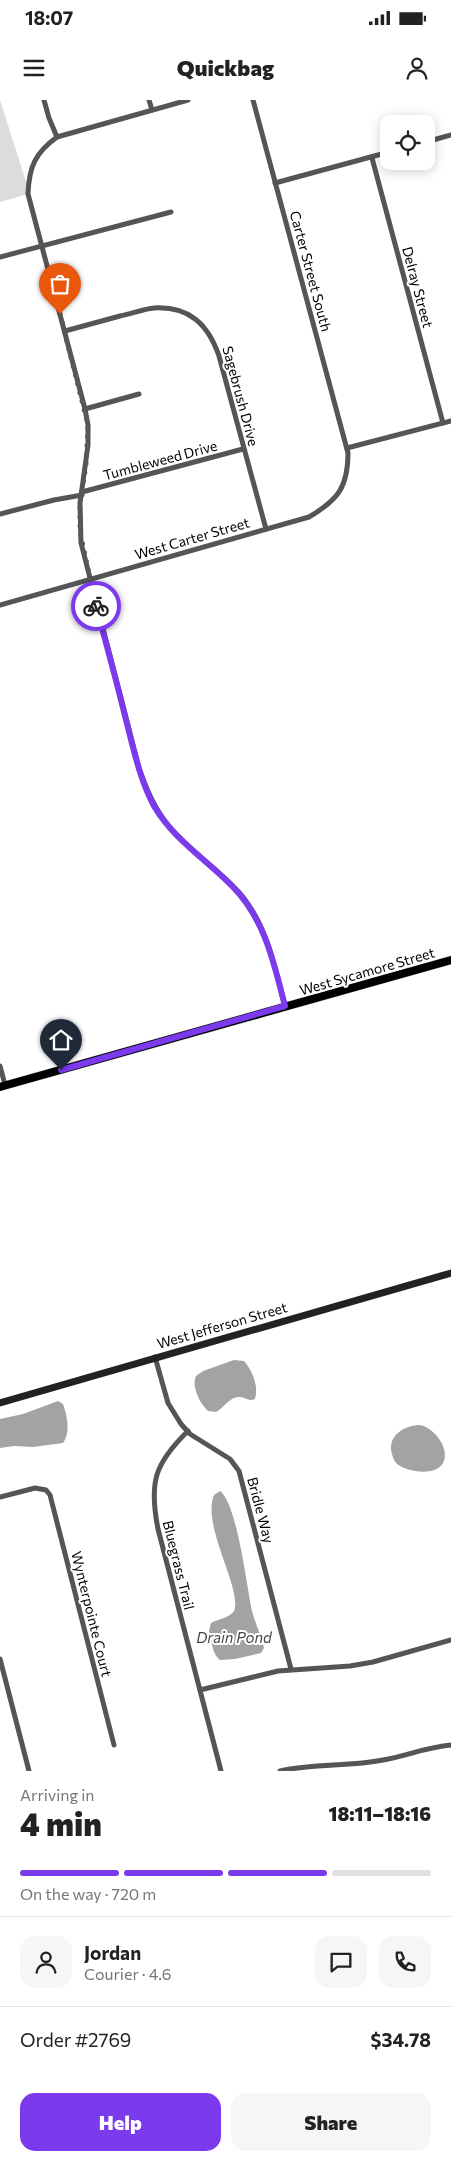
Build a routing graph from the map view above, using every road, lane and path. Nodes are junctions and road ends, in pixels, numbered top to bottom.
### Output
1 (44, 100) edge
2 (150, 100) edge
3 (188, 100) edge
4 (253, 100) edge
5 (152, 110) junction
6 (451, 135) edge
7 (57, 137) junction
8 (435, 139) edge
9 (380, 155) edge
10 (372, 158) junction
11 (276, 183) junction
12 (171, 212) dead end
13 (42, 246) junction
14 (0, 257) edge
15 (65, 331) junction
16 (139, 394) dead end
17 (85, 408) junction
18 (451, 421) edge
19 (443, 423) junction
20 (347, 448) junction
21 (244, 449) junction
22 (82, 494) junction
23 (0, 514) edge
24 (266, 529) junction
25 (90, 580) junction
26 (0, 605) edge
27 (451, 960) edge
28 (285, 1006) junction
29 (0, 1066) edge
30 (3, 1086) edge
31 (451, 1273) edge
32 (155, 1357) junction
33 (0, 1403) edge
34 (188, 1432) junction
35 (0, 1497) edge
36 (451, 1640) edge
37 (0, 1659) edge
38 (291, 1669) junction
39 (200, 1690) junction
40 (451, 1745) edge
41 (114, 1746) dead end
42 (29, 1771) edge
43 (221, 1771) edge
44 (280, 1771) edge

1 - 7 street
2 - 5 street
3 - 5 street
4 - 11 street, Carter Street South
5 - 7 street
6 - 8 street
7 - 13 street
9 - 10 street
10 - 11 street
10 - 19 street, Delray Street
11 - 20 street, Carter Street South
12 - 13 street
13 - 14 street
13 - 15 street
15 - 17 street
15 - 21 street, Sagebrush Drive
16 - 17 street
17 - 22 street
18 - 19 street
19 - 20 street
20 - 24 street, West Carter Street
21 - 22 street, Tumbleweed Drive
21 - 24 street, Sagebrush Drive
22 - 23 street, Tumbleweed Drive
22 - 25 street
24 - 25 street, West Carter Street
25 - 26 street, West Carter Street
25 - 28 street
27 - 28 main road, West Sycamore Street
28 - 30 main road, West Sycamore Street
29 - 30 street
31 - 32 street, West Jefferson Street
32 - 33 street, West Jefferson Street
32 - 34 street, Bridle Way
34 - 38 street, Bridle Way
34 - 39 street, Bluegrass Trail
35 - 41 street, Wynterpointe Court
36 - 38 street
37 - 42 street
38 - 39 street
39 - 43 street, Bluegrass Trail
40 - 44 street

